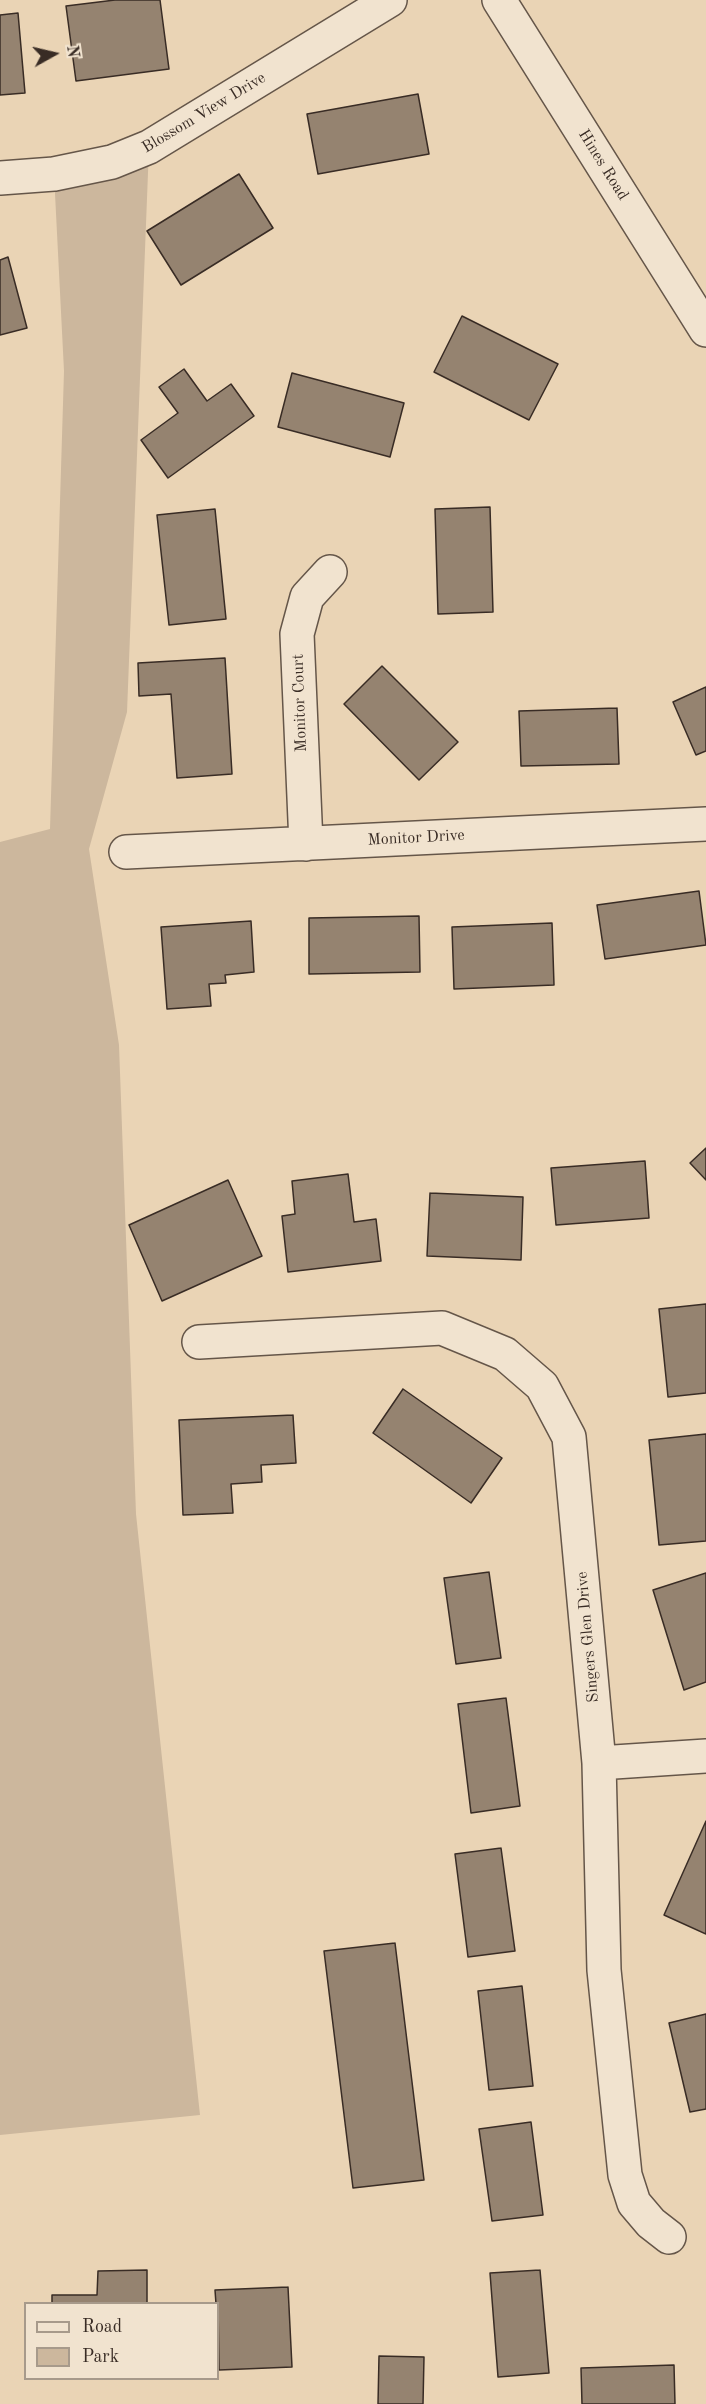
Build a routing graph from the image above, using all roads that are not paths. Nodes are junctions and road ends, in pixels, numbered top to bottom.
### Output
1 (390, 0) edge
2 (499, 0) edge
3 (0, 178) edge
4 (706, 330) edge
5 (330, 572) dead end
6 (706, 824) edge
7 (306, 844) junction
8 (126, 852) dead end
9 (199, 1342) dead end
10 (706, 1756) edge
11 (599, 1763) junction
12 (669, 2237) dead end

1 - 3 street, Blossom View Drive
2 - 4 street, Hines Road
5 - 7 street, Monitor Court
6 - 7 street, Monitor Drive
7 - 8 street, Monitor Drive
9 - 11 street, Singers Glen Drive
10 - 11 street
11 - 12 street, Singers Glen Drive

